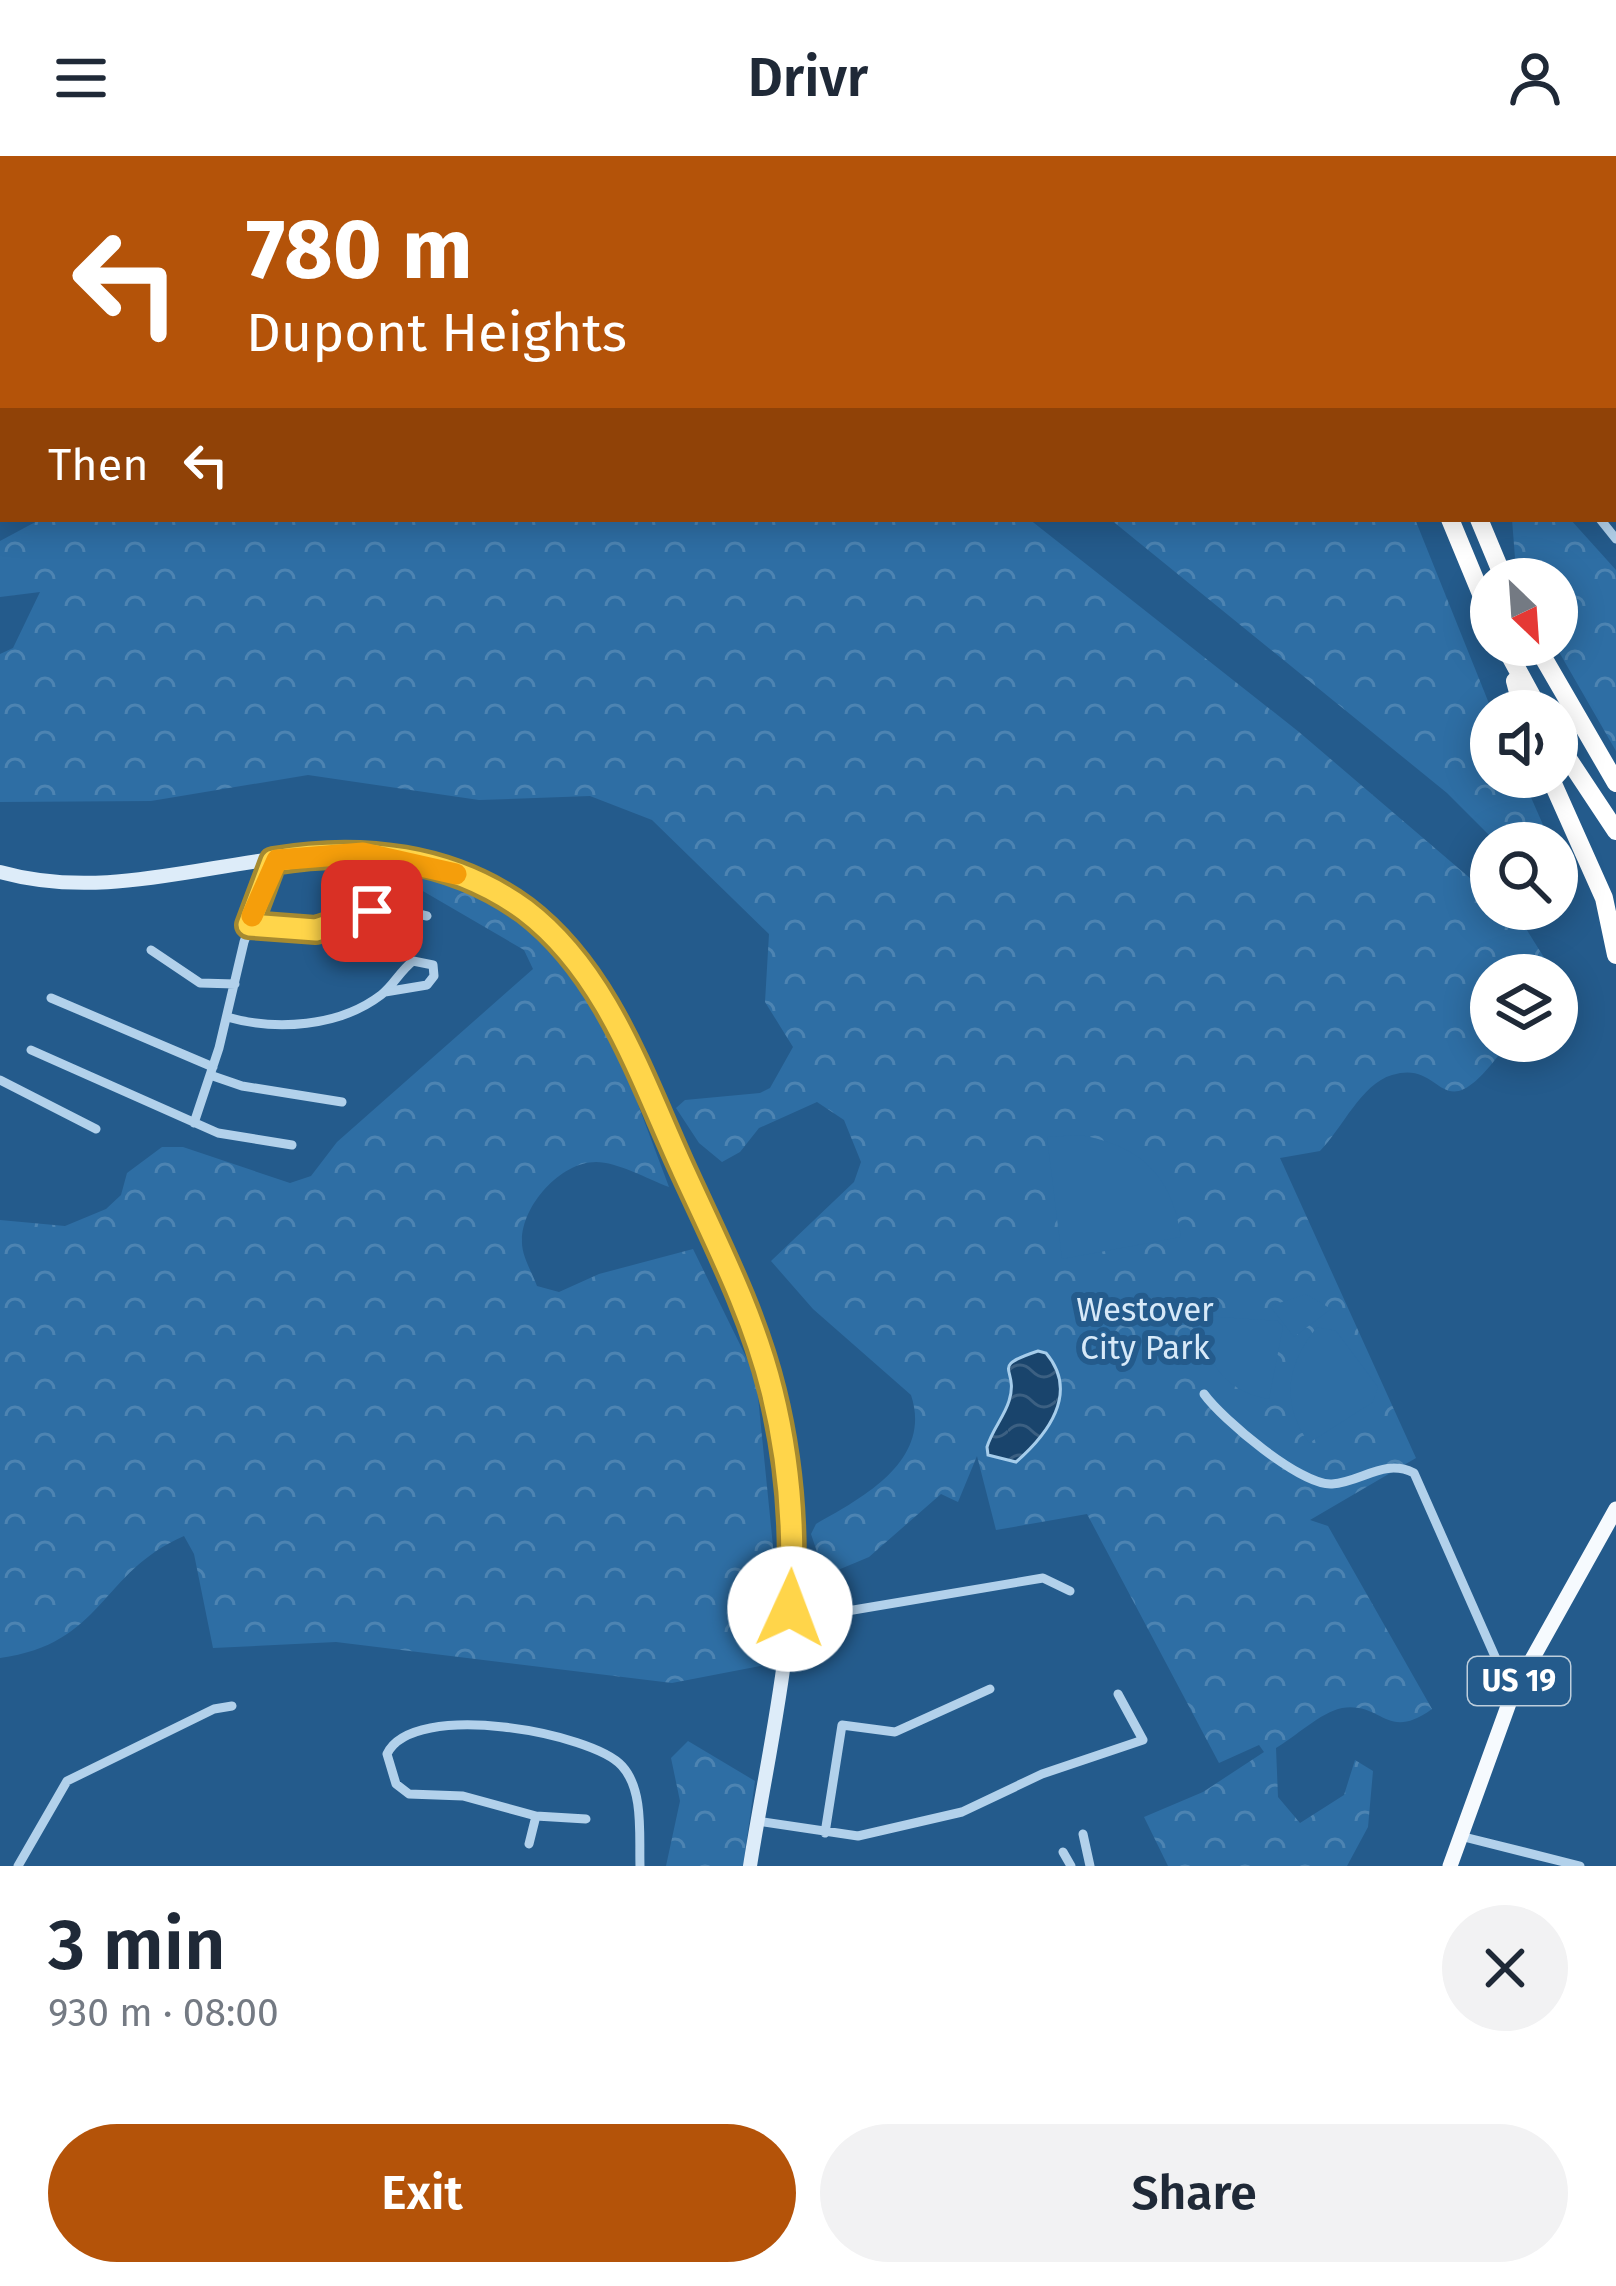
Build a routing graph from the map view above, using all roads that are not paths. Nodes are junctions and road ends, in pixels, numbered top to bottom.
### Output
1 (1451, 522) edge
2 (1480, 522) edge
3 (1495, 558) edge
4 (1470, 567) edge
5 (1548, 666) edge
6 (1578, 774) edge
7 (1616, 783) edge
8 (1559, 798) edge
9 (1616, 831) edge
10 (273, 861) junction
11 (0, 872) edge
12 (427, 916) dead end
13 (249, 925) junction
14 (151, 950) dead end
15 (1616, 955) edge
16 (235, 984) junction
17 (385, 992) junction
18 (51, 998) dead end
19 (227, 1017) junction
20 (31, 1050) dead end
21 (212, 1071) junction
22 (0, 1080) edge
23 (342, 1102) dead end
24 (194, 1123) junction
25 (96, 1129) dead end
26 (292, 1145) dead end
27 (1204, 1394) dead end
28 (1616, 1509) edge
29 (1070, 1591) dead end
30 (789, 1615) junction
31 (990, 1689) dead end
32 (1118, 1694) dead end
33 (1512, 1695) junction
34 (232, 1706) dead end
35 (536, 1816) junction
36 (586, 1819) dead end
37 (758, 1821) junction
38 (825, 1833) junction
39 (1083, 1834) dead end
40 (1460, 1836) junction
41 (530, 1844) dead end
42 (1063, 1852) dead end
43 (17, 1866) edge
44 (640, 1866) edge
45 (750, 1866) edge
46 (1071, 1866) edge
47 (1090, 1866) edge
48 (1450, 1866) edge
49 (1580, 1866) edge

1 - 4 highway
2 - 3 highway
5 - 7 highway
6 - 9 highway
8 - 15 highway
10 - 11 street
10 - 13 street
10 - 30 street
12 - 13 street
13 - 16 street
14 - 16 street
16 - 19 street
17 - 17 street
17 - 19 street
18 - 21 street
19 - 21 street
20 - 24 street
21 - 23 street
21 - 24 street
22 - 25 street
24 - 26 street
27 - 33 street
28 - 33 main road, US 19
29 - 30 street
30 - 37 street
31 - 38 street
32 - 38 street
33 - 40 main road, US 19
34 - 43 street
35 - 36 street
35 - 41 street
35 - 44 street
37 - 38 street
37 - 45 street
39 - 47 street
40 - 48 main road, US 19
40 - 49 street
42 - 46 street

